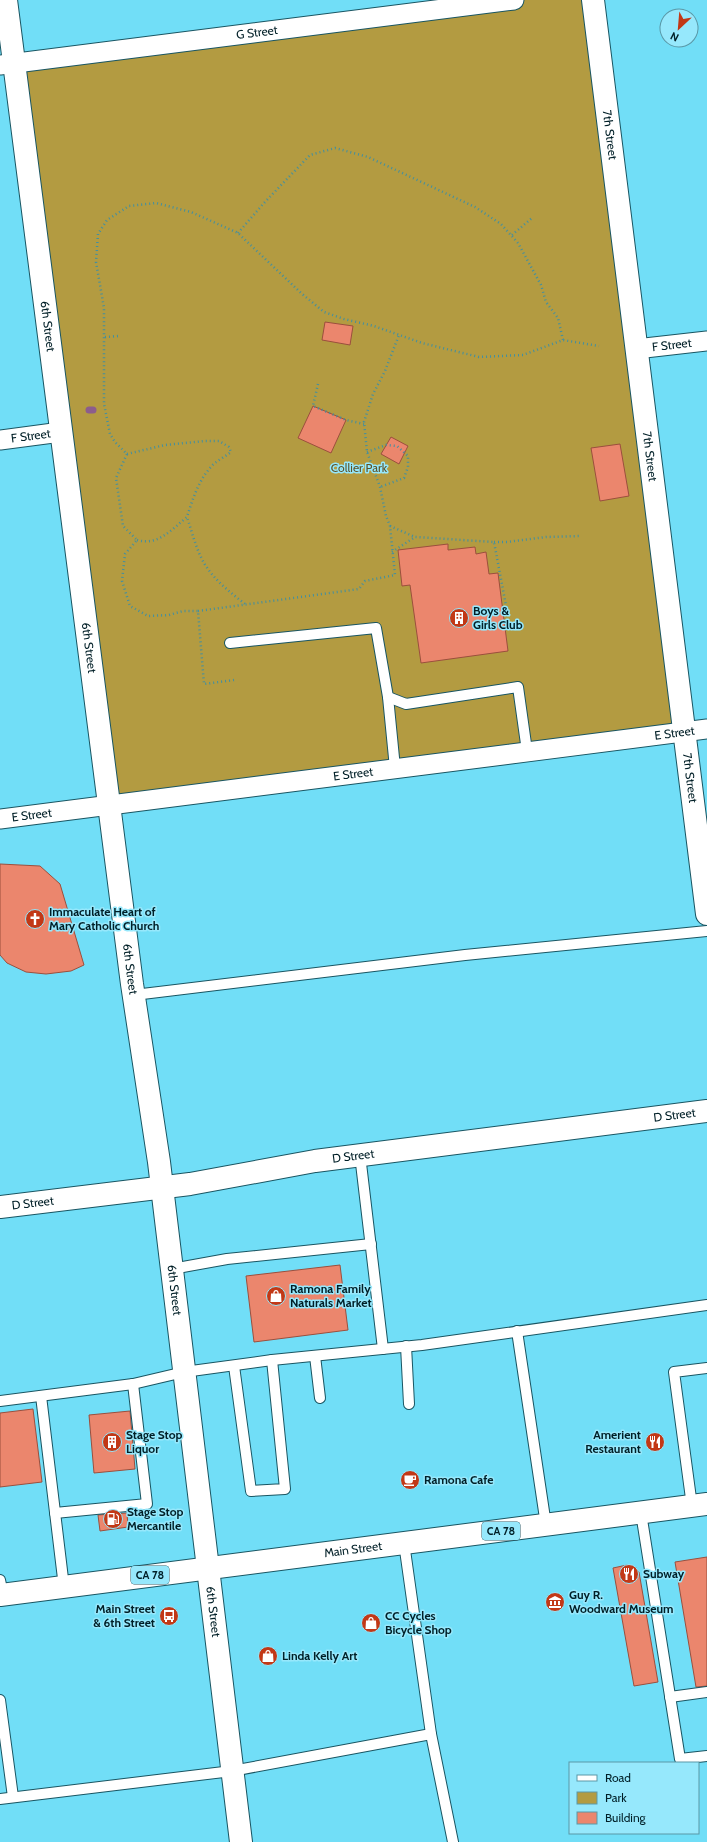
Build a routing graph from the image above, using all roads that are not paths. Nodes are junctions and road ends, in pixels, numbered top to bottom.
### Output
1 (6, 0) edge
2 (514, 0) edge
3 (593, 0) edge
4 (7, 64) edge
5 (707, 341) edge
6 (636, 349) junction
7 (61, 432) junction
8 (0, 440) edge
9 (230, 643) dead end
10 (388, 697) junction
11 (707, 729) edge
12 (684, 732) junction
13 (527, 751) junction
14 (395, 768) junction
15 (109, 804) junction
16 (0, 819) edge
17 (707, 914) edge
18 (707, 931) edge
19 (134, 995) junction
20 (707, 1111) edge
21 (360, 1155) junction
22 (162, 1187) junction
23 (0, 1207) edge
24 (371, 1244) junction
25 (172, 1269) junction
26 (707, 1304) edge
27 (517, 1331) junction
28 (406, 1346) junction
29 (383, 1349) junction
30 (315, 1356) junction
31 (272, 1360) junction
32 (234, 1366) junction
33 (707, 1368) edge
34 (184, 1372) junction
35 (133, 1384) junction
36 (41, 1396) junction
37 (320, 1398) dead end
38 (0, 1402) edge
39 (409, 1404) dead end
40 (700, 1505) edge
41 (55, 1513) junction
42 (641, 1513) junction
43 (546, 1525) junction
44 (404, 1543) junction
45 (208, 1568) junction
46 (64, 1587) junction
47 (1, 1590) edge
48 (707, 1692) edge
49 (670, 1697) junction
50 (0, 1700) edge
51 (431, 1734) junction
52 (707, 1756) edge
53 (232, 1771) junction
54 (13, 1797) junction
55 (0, 1799) edge
56 (241, 1842) edge
57 (453, 1842) edge

1 - 4 street, 6th Street
2 - 4 street, G Street
3 - 6 street, 7th Street
4 - 7 street, 6th Street
5 - 6 street, F Street
6 - 12 street, 7th Street
7 - 8 street, F Street
7 - 15 street, 6th Street
9 - 10 lane
10 - 13 lane
10 - 14 lane
11 - 12 street, E Street
12 - 13 street, E Street
12 - 17 street, 7th Street
13 - 14 street, E Street
14 - 15 street, E Street
15 - 16 street, E Street
15 - 19 street, 6th Street
18 - 19 lane
19 - 22 street, 6th Street
20 - 21 street, D Street
21 - 22 street, D Street
21 - 24 lane
22 - 23 street, D Street
22 - 25 street, 6th Street
24 - 25 lane
24 - 29 lane
25 - 34 street, 6th Street
26 - 27 lane
27 - 28 lane
27 - 43 lane
28 - 29 lane
28 - 39 lane
29 - 30 lane
30 - 31 lane
30 - 37 lane
31 - 32 lane
31 - 32 lane
32 - 34 lane
33 - 40 lane
34 - 35 lane
34 - 45 street, 6th Street
35 - 36 lane
35 - 41 lane
36 - 38 lane
36 - 41 lane
40 - 42 street, Main Street / CA 78
41 - 46 lane
42 - 43 street, Main Street / CA 78
42 - 49 lane
43 - 44 street, Main Street / CA 78
44 - 45 street, Main Street / CA 78
44 - 51 lane
45 - 46 street, Main Street / CA 78
45 - 53 street, 6th Street
46 - 47 street, Main Street / CA 78
48 - 49 lane
49 - 52 lane
50 - 54 lane
51 - 53 lane
51 - 57 lane
53 - 54 lane
53 - 56 street, 6th Street
54 - 55 lane

